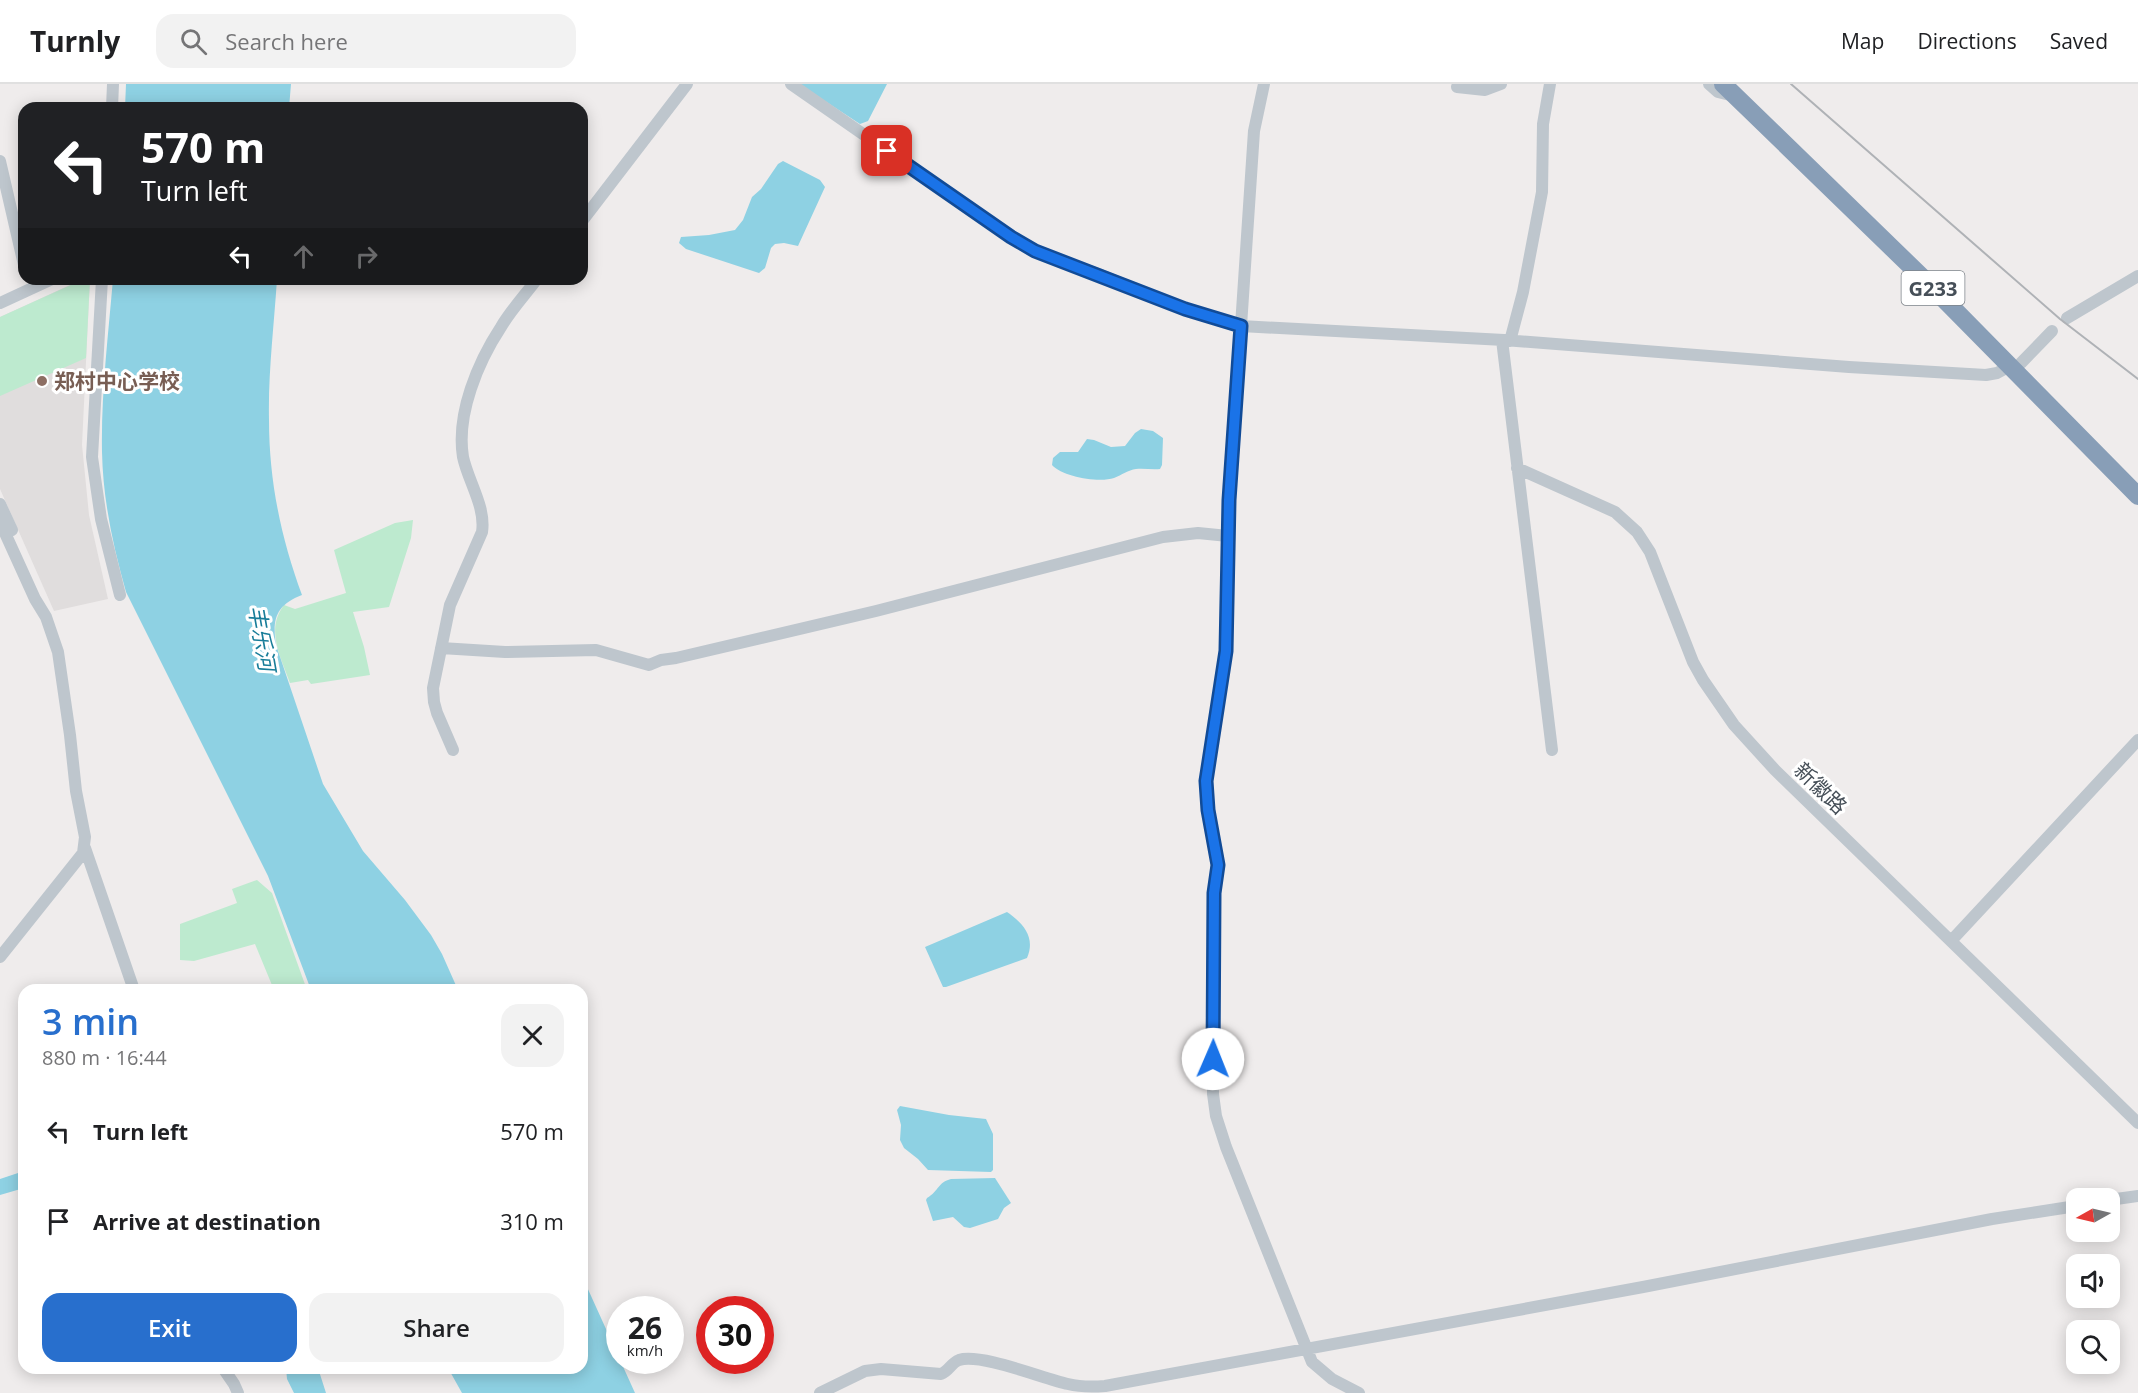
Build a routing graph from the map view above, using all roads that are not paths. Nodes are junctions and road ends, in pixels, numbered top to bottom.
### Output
1 (113, 84) edge
2 (687, 84) edge
3 (790, 84) edge
4 (1264, 84) edge
5 (1501, 84) edge
6 (1550, 84) edge
7 (1709, 84) edge
8 (1456, 87) dead end
9 (1733, 88) edge
10 (112, 102) edge
11 (0, 161) edge
12 (588, 213) edge
13 (18, 239) edge
14 (2138, 276) edge
15 (27, 285) edge
16 (102, 285) edge
17 (532, 285) edge
18 (0, 303) edge
19 (2067, 318) dead end
20 (1241, 326) junction
21 (2052, 331) dead end
22 (1506, 341) junction
23 (2016, 365) junction
24 (1517, 468) junction
25 (2138, 482) edge
26 (2138, 496) edge
27 (0, 504) edge
28 (0, 522) edge
29 (1228, 536) junction
30 (120, 595) dead end
31 (46, 617) junction
32 (441, 648) junction
33 (2138, 740) edge
34 (453, 750) dead end
35 (1552, 750) dead end
36 (85, 848) junction
37 (1951, 941) junction
38 (0, 957) edge
39 (132, 984) edge
40 (2138, 1123) edge
41 (2138, 1196) edge
42 (2120, 1198) edge
43 (2066, 1208) edge
44 (1306, 1348) junction
45 (227, 1374) edge
46 (238, 1393) edge
47 (820, 1393) edge
48 (1359, 1393) edge

1 - 10 street
2 - 12 street
3 - 20 street
4 - 20 street
5 - 8 street
6 - 22 street
7 - 9 street
9 - 23 highway, G233
11 - 13 street
14 - 19 street
15 - 18 street
16 - 30 street
17 - 32 street
20 - 22 street
20 - 29 street
21 - 23 street
22 - 23 street
22 - 24 street
23 - 25 highway, G233
23 - 26 highway, G233
24 - 35 street
24 - 37 street, 新徽路
27 - 31 street
28 - 31 street
29 - 32 street
29 - 44 street
31 - 36 street
32 - 34 street
33 - 37 street
36 - 38 street
36 - 39 street
37 - 40 street, 新徽路
41 - 42 street
43 - 44 street
44 - 47 street
44 - 48 street
45 - 46 street

